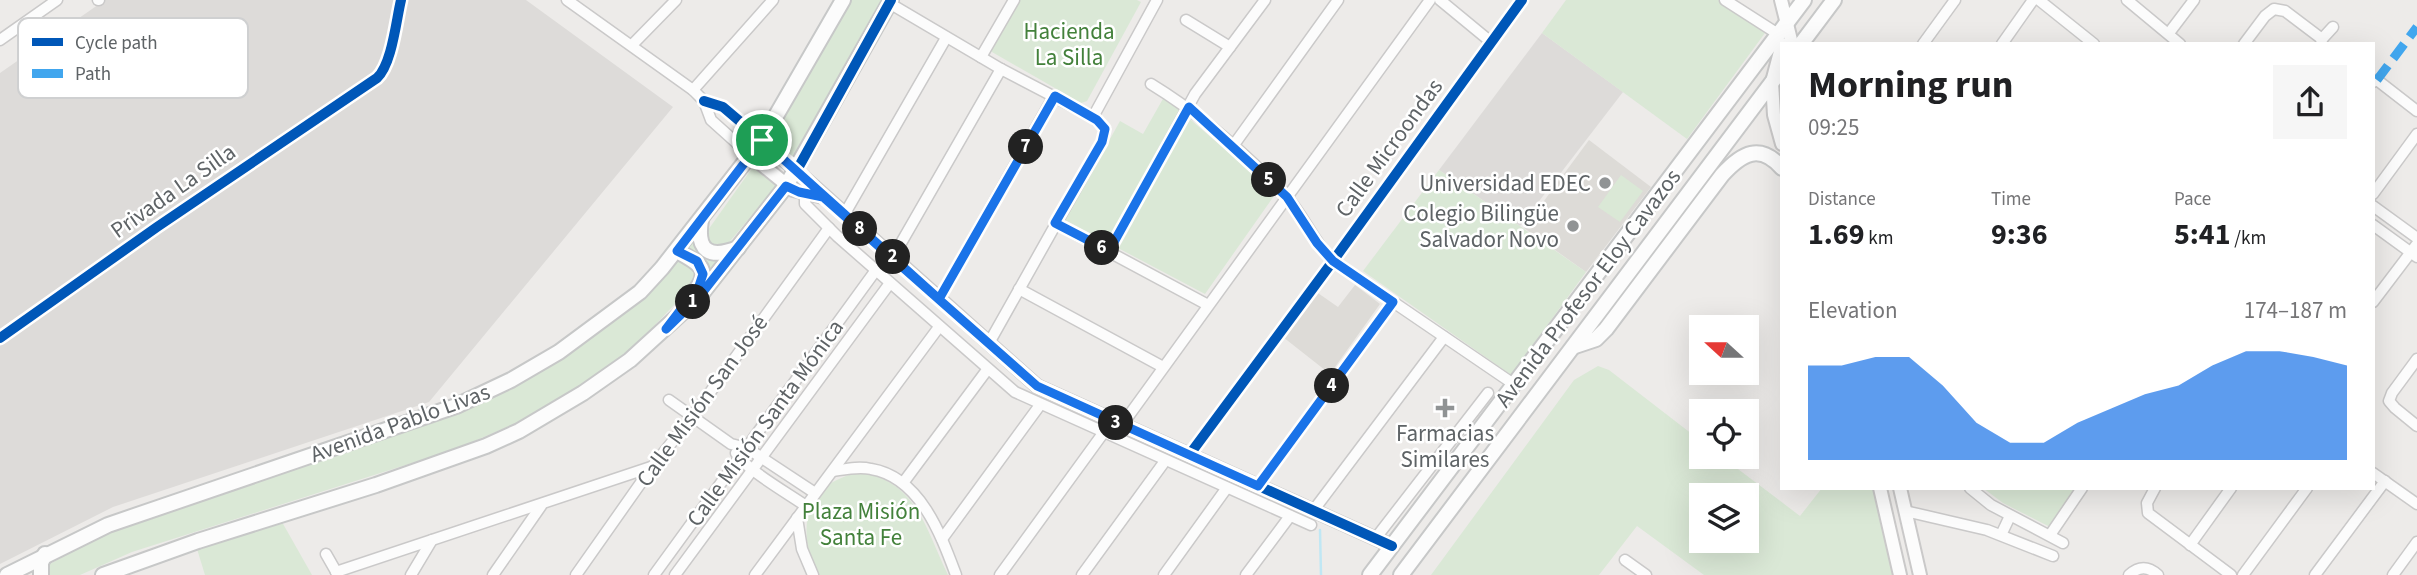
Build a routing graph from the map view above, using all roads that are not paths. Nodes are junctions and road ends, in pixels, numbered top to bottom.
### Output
1 (57, 0) edge
2 (401, 0) edge
3 (676, 0) edge
4 (773, 0) edge
5 (842, 0) edge
6 (1014, 0) edge
7 (1265, 0) edge
8 (1338, 0) edge
9 (1430, 0) edge
10 (1440, 0) edge
11 (1522, 0) edge
12 (1781, 0) edge
13 (1804, 0) edge
14 (1834, 0) edge
15 (1955, 0) edge
16 (2033, 0) edge
17 (2039, 0) edge
18 (2127, 0) edge
19 (2194, 0) edge
20 (569, 1) edge
21 (1155, 1) edge
22 (890, 2) edge
23 (1730, 2) edge
24 (31, 18) edge
25 (1186, 20) dead end
26 (18, 27) edge
27 (2333, 27) dead end
28 (2169, 33) junction
29 (1782, 36) edge
30 (946, 38) junction
31 (0, 40) edge
32 (1491, 42) junction
33 (1802, 42) edge
34 (1924, 42) edge
35 (2003, 42) edge
36 (2089, 42) edge
37 (2178, 42) edge
38 (2246, 42) edge
39 (2321, 42) edge
40 (632, 45) junction
41 (1230, 47) junction
42 (1780, 56) edge
43 (981, 57) junction
44 (1001, 69) junction
45 (2375, 81) edge
46 (1151, 83) dead end
47 (1777, 85) edge
48 (693, 90) junction
49 (1055, 96) junction
50 (704, 101) junction
51 (1189, 107) junction
52 (2417, 111) edge
53 (1093, 117) junction
54 (2417, 134) edge
55 (1780, 137) edge
56 (762, 140) junction
57 (1233, 146) junction
58 (1718, 154) junction
59 (750, 155) junction
60 (1780, 166) edge
61 (797, 170) junction
62 (786, 186) junction
63 (810, 190) junction
64 (2375, 191) edge
65 (1287, 197) junction
66 (1703, 200) junction
67 (2375, 207) edge
68 (844, 215) junction
69 (701, 220) junction
70 (1055, 223) junction
71 (2375, 226) edge
72 (829, 228) junction
73 (2417, 238) edge
74 (738, 248) junction
75 (677, 251) junction
76 (1109, 251) junction
77 (2415, 251) edge
78 (893, 257) junction
79 (1333, 261) junction
80 (876, 270) junction
81 (890, 283) junction
82 (1019, 289) junction
83 (939, 299) junction
84 (2375, 300) edge
85 (1393, 302) junction
86 (1208, 305) junction
87 (939, 327) junction
88 (666, 329) junction
89 (1444, 337) junction
90 (0, 338) edge
91 (989, 343) junction
92 (1574, 347) junction
93 (2417, 359) edge
94 (1163, 367) junction
95 (987, 370) junction
96 (1515, 386) junction
97 (1488, 393) dead end
98 (668, 400) dead end
99 (1040, 405) junction
100 (693, 416) junction
101 (1122, 425) junction
102 (2417, 426) edge
103 (1104, 432) junction
104 (731, 444) junction
105 (747, 448) junction
106 (1190, 454) junction
107 (761, 457) junction
108 (739, 459) junction
109 (1165, 461) junction
110 (652, 467) junction
111 (752, 469) junction
112 (833, 471) junction
113 (2375, 474) edge
114 (2385, 481) junction
115 (903, 483) junction
116 (1258, 486) junction
117 (1226, 489) junction
118 (1880, 490) edge
119 (1900, 490) edge
120 (1972, 490) edge
121 (2081, 490) edge
122 (2154, 490) edge
123 (2230, 490) edge
124 (2306, 490) edge
125 (815, 493) junction
126 (2417, 504) edge
127 (541, 506) junction
128 (806, 506) junction
129 (1313, 511) junction
130 (1905, 511) junction
131 (1290, 516) junction
132 (2010, 516) junction
133 (797, 518) junction
134 (1311, 525) dead end
135 (2001, 535) junction
136 (2050, 535) junction
137 (942, 539) junction
138 (1375, 539) junction
139 (432, 540) junction
140 (2417, 542) edge
141 (2063, 543) dead end
142 (2190, 545) junction
143 (1392, 546) junction
144 (45, 554) junction
145 (326, 554) dead end
146 (2053, 556) dead end
147 (1625, 559) dead end
148 (1413, 560) junction
149 (12, 574) edge
150 (337, 574) edge
151 (41, 575) edge
152 (103, 575) edge
153 (411, 575) edge
154 (493, 575) edge
155 (576, 575) edge
156 (654, 575) edge
157 (675, 575) edge
158 (755, 575) edge
159 (813, 575) edge
160 (956, 575) edge
161 (1000, 575) edge
162 (1082, 575) edge
163 (1164, 575) edge
164 (1246, 575) edge
165 (1370, 575) edge
166 (1402, 575) edge
167 (1646, 575) edge
168 (1900, 575) edge
169 (1920, 575) edge
170 (2129, 575) edge
171 (2158, 575) edge
172 (2231, 575) edge
173 (2244, 575) edge
174 (2315, 575) edge
175 (2393, 575) edge

1 - 24 street
2 - 90 street, Privada La Silla
3 - 40 street
4 - 48 street
5 - 56 main road, Avenida Pablo Livas
6 - 43 street
7 - 41 street
8 - 57 street
9 - 65 street
10 - 32 street
11 - 32 street, Calle Microondas
12 - 29 street
13 - 29 main road, Avenida Profesor Eloy Cavazos
14 - 33 main road
15 - 34 street
16 - 35 street
17 - 36 street
18 - 28 street
19 - 28 street
20 - 40 street
21 - 53 street
22 - 30 street
22 - 61 main road, Avenida Pablo Livas
23 - 29 street
25 - 41 street
26 - 31 street
27 - 39 street
28 - 37 street
29 - 96 main road, Avenida Profesor Eloy Cavazos
30 - 43 street
30 - 68 street
32 - 79 street, Calle Microondas
38 - 39 street
40 - 48 street
41 - 51 street
42 - 47 street
43 - 44 street
44 - 49 street
44 - 78 street
45 - 52 street
46 - 51 street
47 - 55 street
47 - 58 main road, Avenida Profesor Eloy Cavazos
48 - 50 street
49 - 53 street
49 - 83 street
50 - 56 street
50 - 59 street
51 - 57 street
51 - 76 street
53 - 70 street
54 - 64 street
56 - 59 main road, Avenida Pablo Livas
56 - 61 street
57 - 65 street
58 - 66 main road
58 - 92 main road, Avenida Profesor Eloy Cavazos
59 - 62 street
59 - 69 main road, Avenida Pablo Livas
60 - 66 main road
61 - 62 main road, Avenida Pablo Livas
61 - 63 street
62 - 63 street
62 - 74 main road, Avenida Pablo Livas
63 - 68 street
63 - 72 street
65 - 79 street
65 - 86 street
66 - 92 main road
67 - 73 street
68 - 78 street
69 - 74 main road
69 - 75 main road, Avenida Pablo Livas
70 - 76 street
70 - 82 street
71 - 77 street
72 - 80 street
72 - 100 street, Calle Misión San José
74 - 88 main road, Avenida Pablo Livas
75 - 88 main road
75 - 144 main road, Avenida Pablo Livas
76 - 86 street
77 - 84 street
78 - 83 street
79 - 85 street
79 - 106 street, Calle Microondas
80 - 81 street
80 - 105 street, Calle Misión Santa Mónica
81 - 87 street
81 - 107 street, Calle Misión Santa Mónica
82 - 91 street
82 - 94 street
83 - 91 street
85 - 89 street
85 - 116 street
86 - 94 street
87 - 95 street
87 - 112 street
88 - 152 main road, Avenida Pablo Livas
89 - 96 street
89 - 129 street
91 - 101 street
92 - 148 main road, Avenida Profesor Eloy Cavazos
93 - 102 street
94 - 101 street
95 - 99 street
95 - 115 street
96 - 143 main road, Avenida Profesor Eloy Cavazos
97 - 138 street
98 - 100 street
99 - 103 street
99 - 137 street
100 - 104 street
100 - 110 street, Calle Misión San José
101 - 106 street
103 - 109 street
103 - 161 street
104 - 105 street
104 - 108 street
105 - 107 street
105 - 108 street, Calle Misión Santa Mónica
106 - 116 street
107 - 111 street, Calle Misión Santa Mónica
107 - 125 street
108 - 111 street
108 - 156 street, Calle Misión Santa Mónica
109 - 117 street
109 - 162 street
110 - 127 street
110 - 155 street, Calle Misión San José
111 - 128 street
111 - 157 street, Calle Misión Santa Mónica
112 - 115 street
112 - 125 street
113 - 114 street
114 - 126 street
114 - 174 street
115 - 137 street
116 - 129 street
117 - 131 street
117 - 163 street
118 - 168 street
119 - 130 street
120 - 132 street
121 - 136 street
122 - 142 street
123 - 142 street
124 - 173 street
125 - 128 street
127 - 139 street
127 - 154 street
128 - 133 street
129 - 138 street
130 - 135 street
130 - 169 street
131 - 134 street
131 - 164 street
132 - 135 street
132 - 136 street
133 - 158 street
133 - 159 street
135 - 146 street
136 - 141 street
137 - 160 street
138 - 143 street
139 - 150 street
139 - 153 street
140 - 175 street
142 - 172 street
143 - 148 main road
143 - 165 main road, Avenida Profesor Eloy Cavazos
144 - 149 main road, Avenida Pablo Livas
144 - 151 main road
145 - 150 street
147 - 167 street
148 - 166 main road, Avenida Profesor Eloy Cavazos
170 - 171 street

